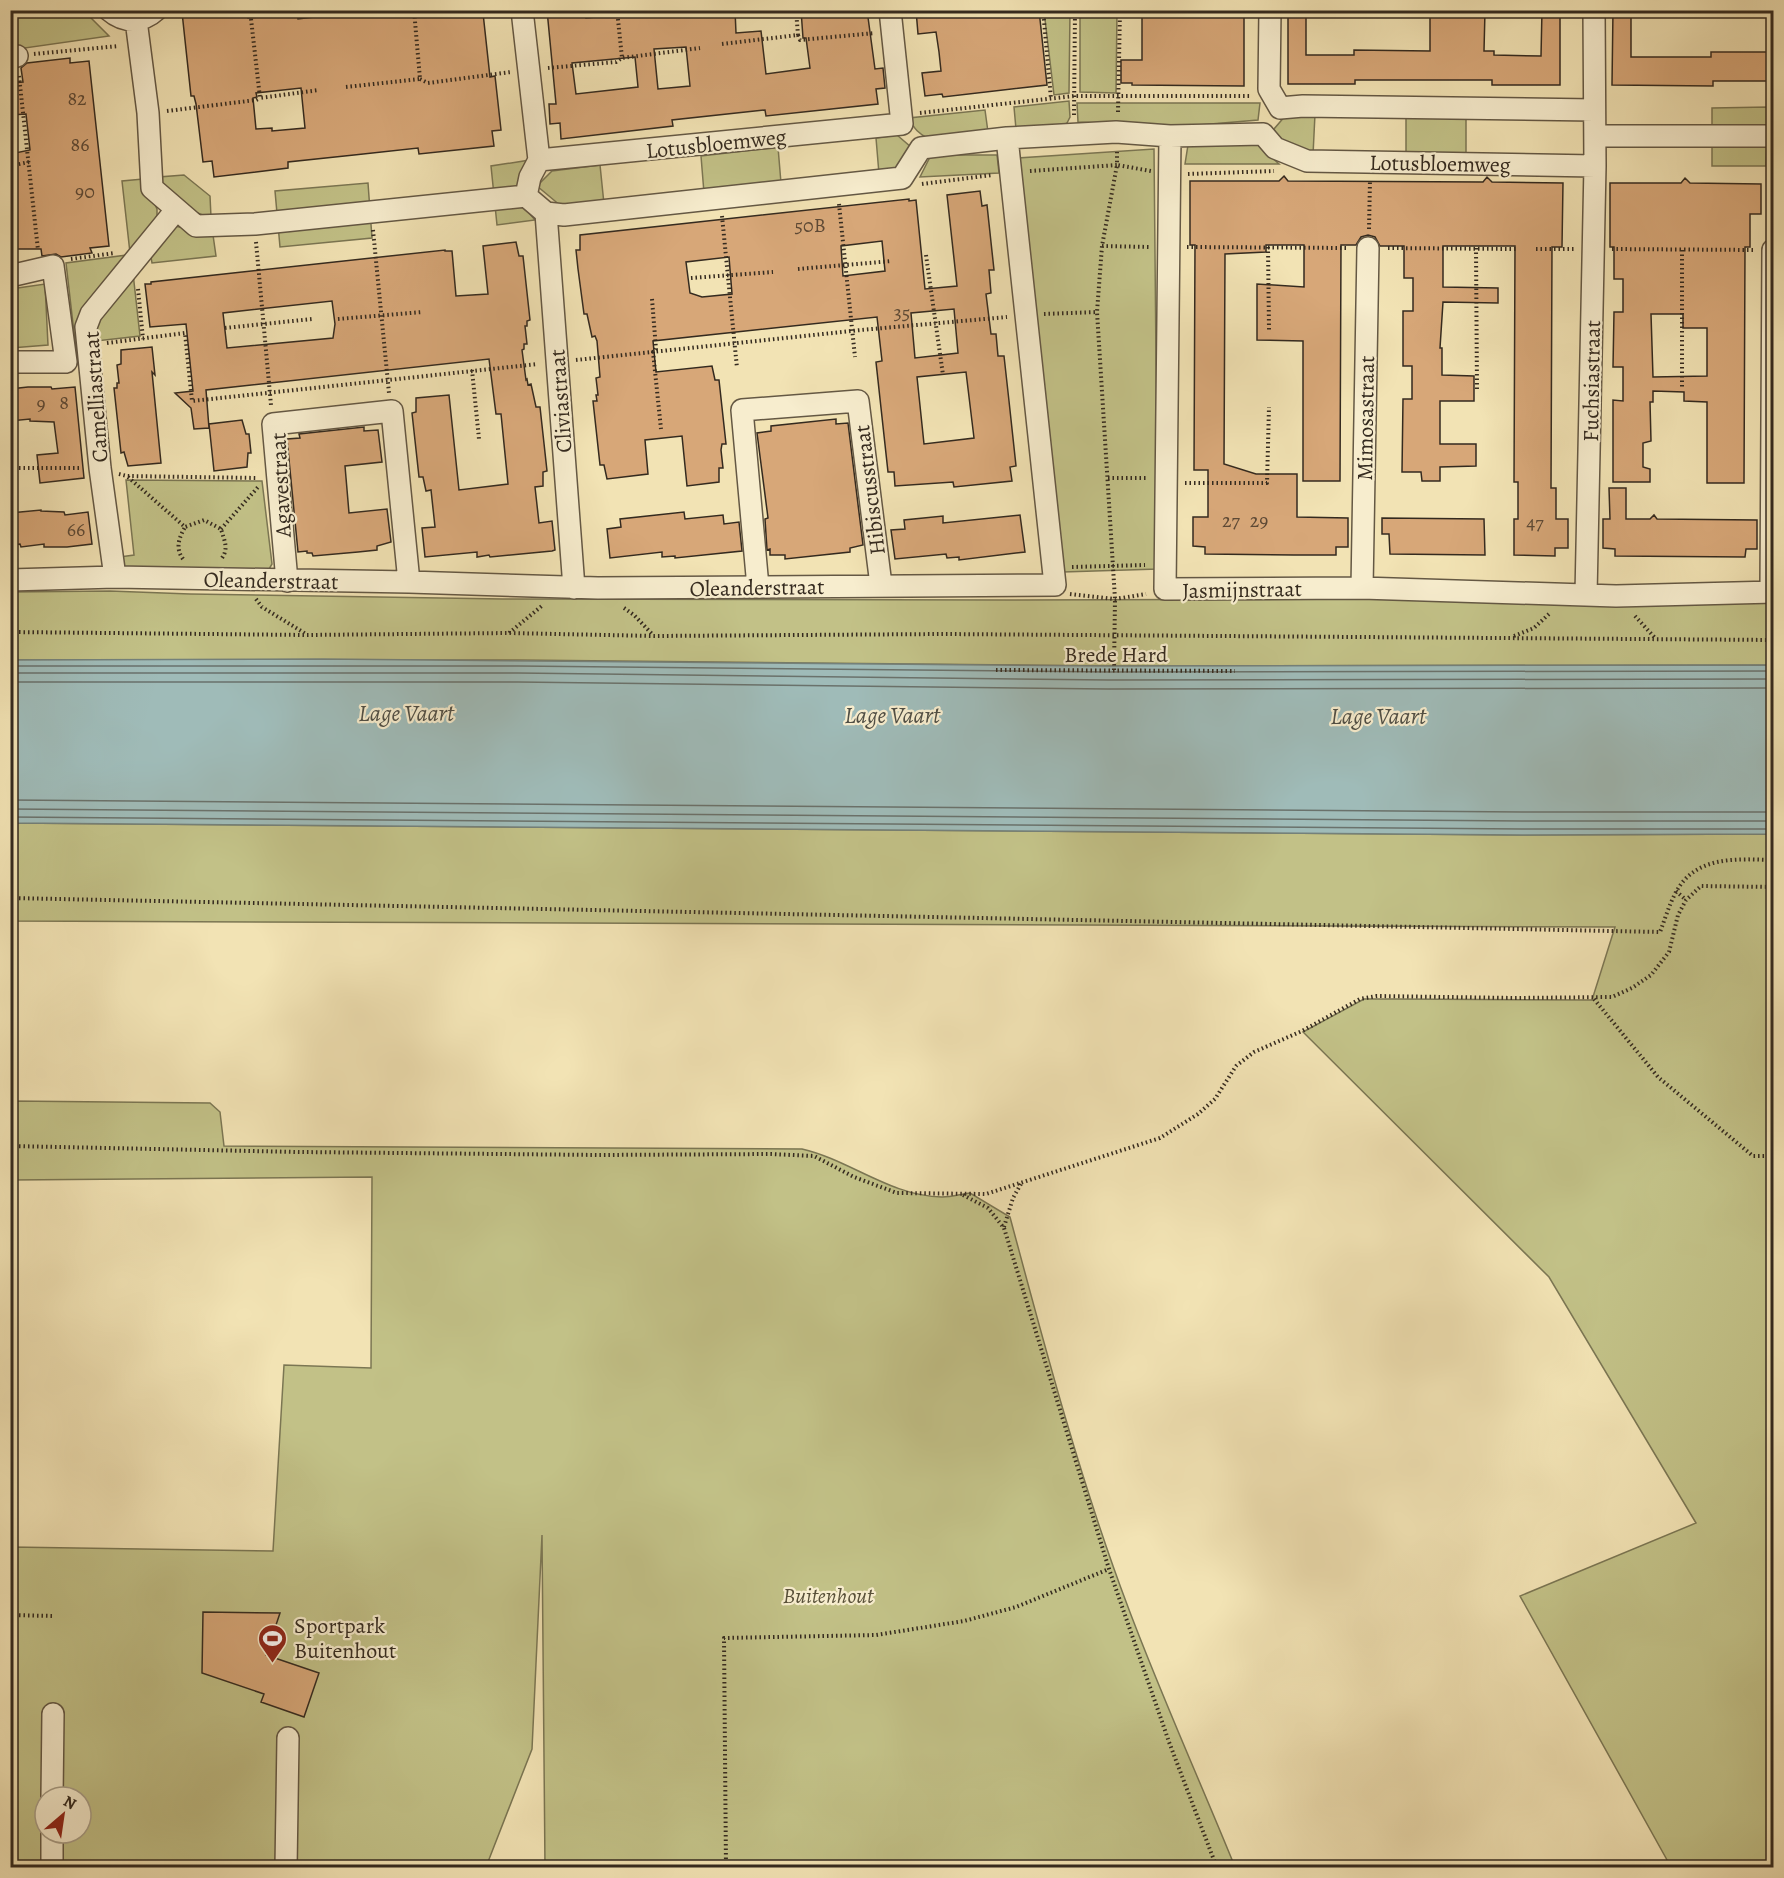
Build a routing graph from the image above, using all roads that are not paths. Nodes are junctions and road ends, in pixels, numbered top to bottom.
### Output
1 (109, 10) edge
2 (156, 10) edge
3 (522, 10) edge
4 (890, 10) edge
5 (1270, 10) edge
6 (1594, 10) edge
7 (136, 20) junction
8 (1276, 101) junction
9 (1594, 110) junction
10 (902, 124) junction
11 (1263, 134) junction
12 (1170, 136) junction
13 (1595, 136) junction
14 (1773, 136) edge
15 (1007, 138) junction
16 (921, 148) junction
17 (539, 160) junction
18 (1595, 166) junction
19 (526, 196) junction
20 (176, 210) junction
21 (546, 213) junction
22 (1368, 248) road end
23 (1773, 250) edge
24 (10, 276) edge
25 (10, 362) edge
26 (115, 577) junction
27 (10, 580) edge
28 (287, 581) junction
29 (409, 582) junction
30 (881, 585) junction
31 (758, 587) junction
32 (568, 588) junction
33 (1362, 588) junction
34 (1772, 592) edge
35 (1586, 595) junction
36 (52, 1714) dead end
37 (288, 1738) dead end
38 (52, 1785) edge
39 (52, 1845) edge
40 (52, 1868) edge
41 (286, 1868) edge

1 - 7 street
2 - 7 street
3 - 17 street
4 - 10 street
5 - 8 street
6 - 9 street
7 - 20 street
8 - 9 street
8 - 11 street
9 - 13 street
10 - 16 street
10 - 17 street, Lotusbloemweg
11 - 12 street
11 - 18 street, Lotusbloemweg
12 - 15 street
12 - 33 street, Jasmijnstraat
13 - 14 street
13 - 18 street
15 - 16 street
15 - 30 street, Oleanderstraat
16 - 21 street
17 - 19 street
18 - 35 street, Fuchsiastraat
19 - 20 street
19 - 21 street
20 - 26 street, Camelliastraat
21 - 32 street, Cliviastraat
22 - 33 street, Mimosastraat
23 - 34 street
24 - 25 street
26 - 27 street, Oleanderstraat
26 - 28 street, Oleanderstraat
28 - 29 street, Oleanderstraat
28 - 29 street, Agavestraat
29 - 32 street, Oleanderstraat
30 - 31 street, Oleanderstraat
30 - 31 street, Hibiscusstraat
31 - 32 street, Oleanderstraat
33 - 35 street, Jasmijnstraat
34 - 35 street, Jasmijnstraat
36 - 38 street
37 - 41 street
39 - 40 street

